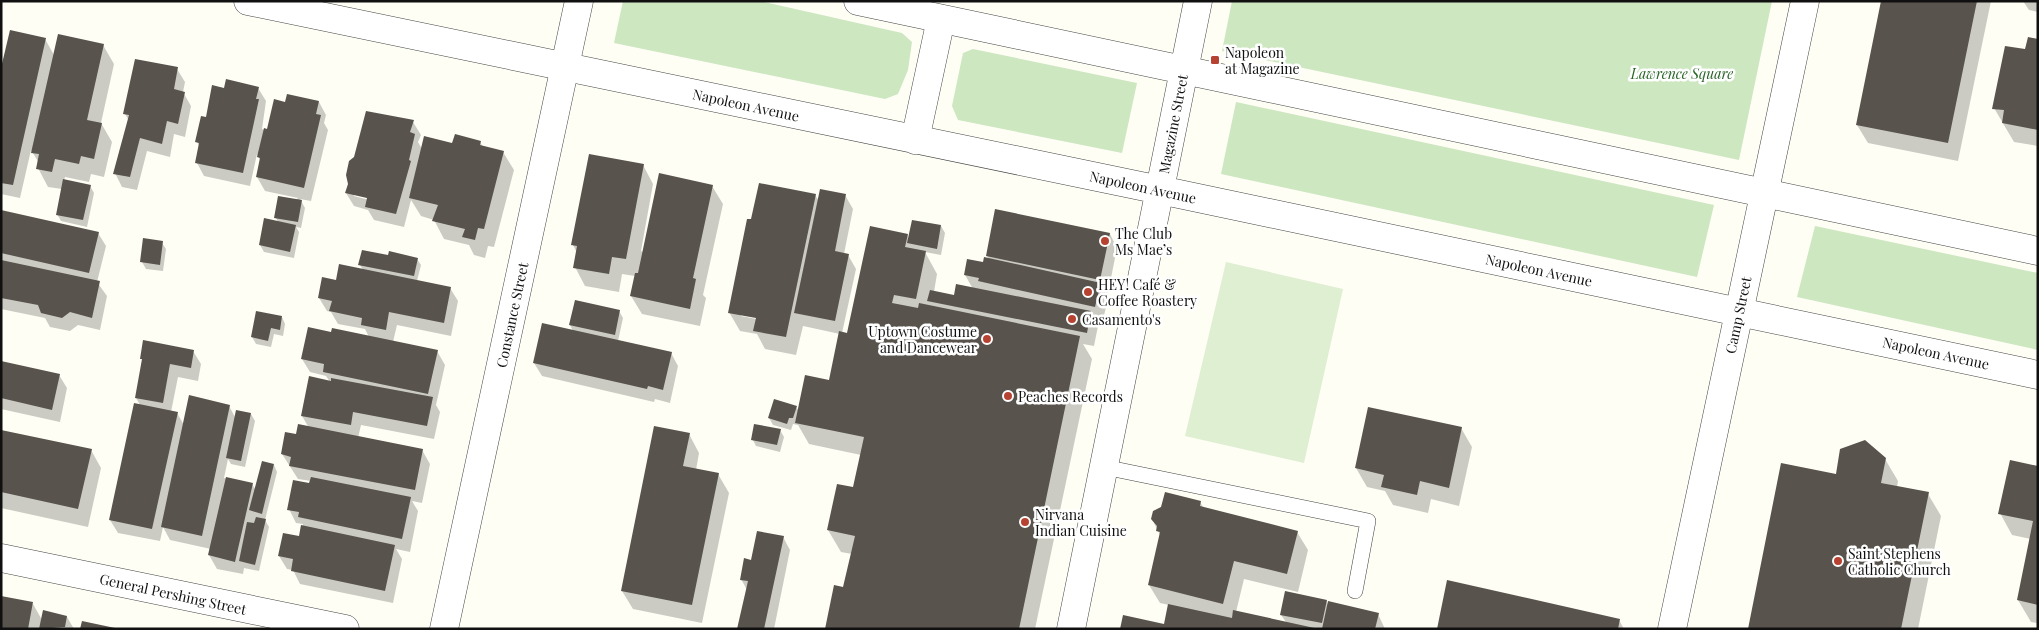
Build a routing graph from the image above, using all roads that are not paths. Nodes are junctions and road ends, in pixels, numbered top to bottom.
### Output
1 (248, 1) edge
2 (579, 1) edge
3 (858, 1) edge
4 (1198, 1) edge
5 (1805, 1) edge
6 (941, 19) junction
7 (565, 67) junction
8 (1183, 70) junction
9 (915, 140) junction
10 (1160, 190) junction
11 (1764, 194) junction
12 (2038, 251) edge
13 (1740, 312) junction
14 (2038, 375) edge
15 (1104, 467) junction
16 (1, 558) edge
17 (1355, 590) dead end
18 (346, 629) edge
19 (444, 629) edge
20 (1071, 629) edge
21 (1672, 629) edge

1 - 7 street, Napoleon Avenue
2 - 7 street, Constance Street
3 - 6 street
4 - 8 street, Magazine Street
5 - 11 street, Camp Street
6 - 8 street
6 - 9 street
7 - 9 street, Napoleon Avenue
7 - 19 street, Constance Street
8 - 10 street, Magazine Street
8 - 11 street
9 - 10 street, Napoleon Avenue
10 - 13 street, Napoleon Avenue
10 - 15 street, Magazine Street
11 - 12 street
11 - 13 street, Camp Street
13 - 14 street, Napoleon Avenue
13 - 21 street, Camp Street
15 - 17 lane
15 - 20 street, Magazine Street
16 - 18 street, General Pershing Street

